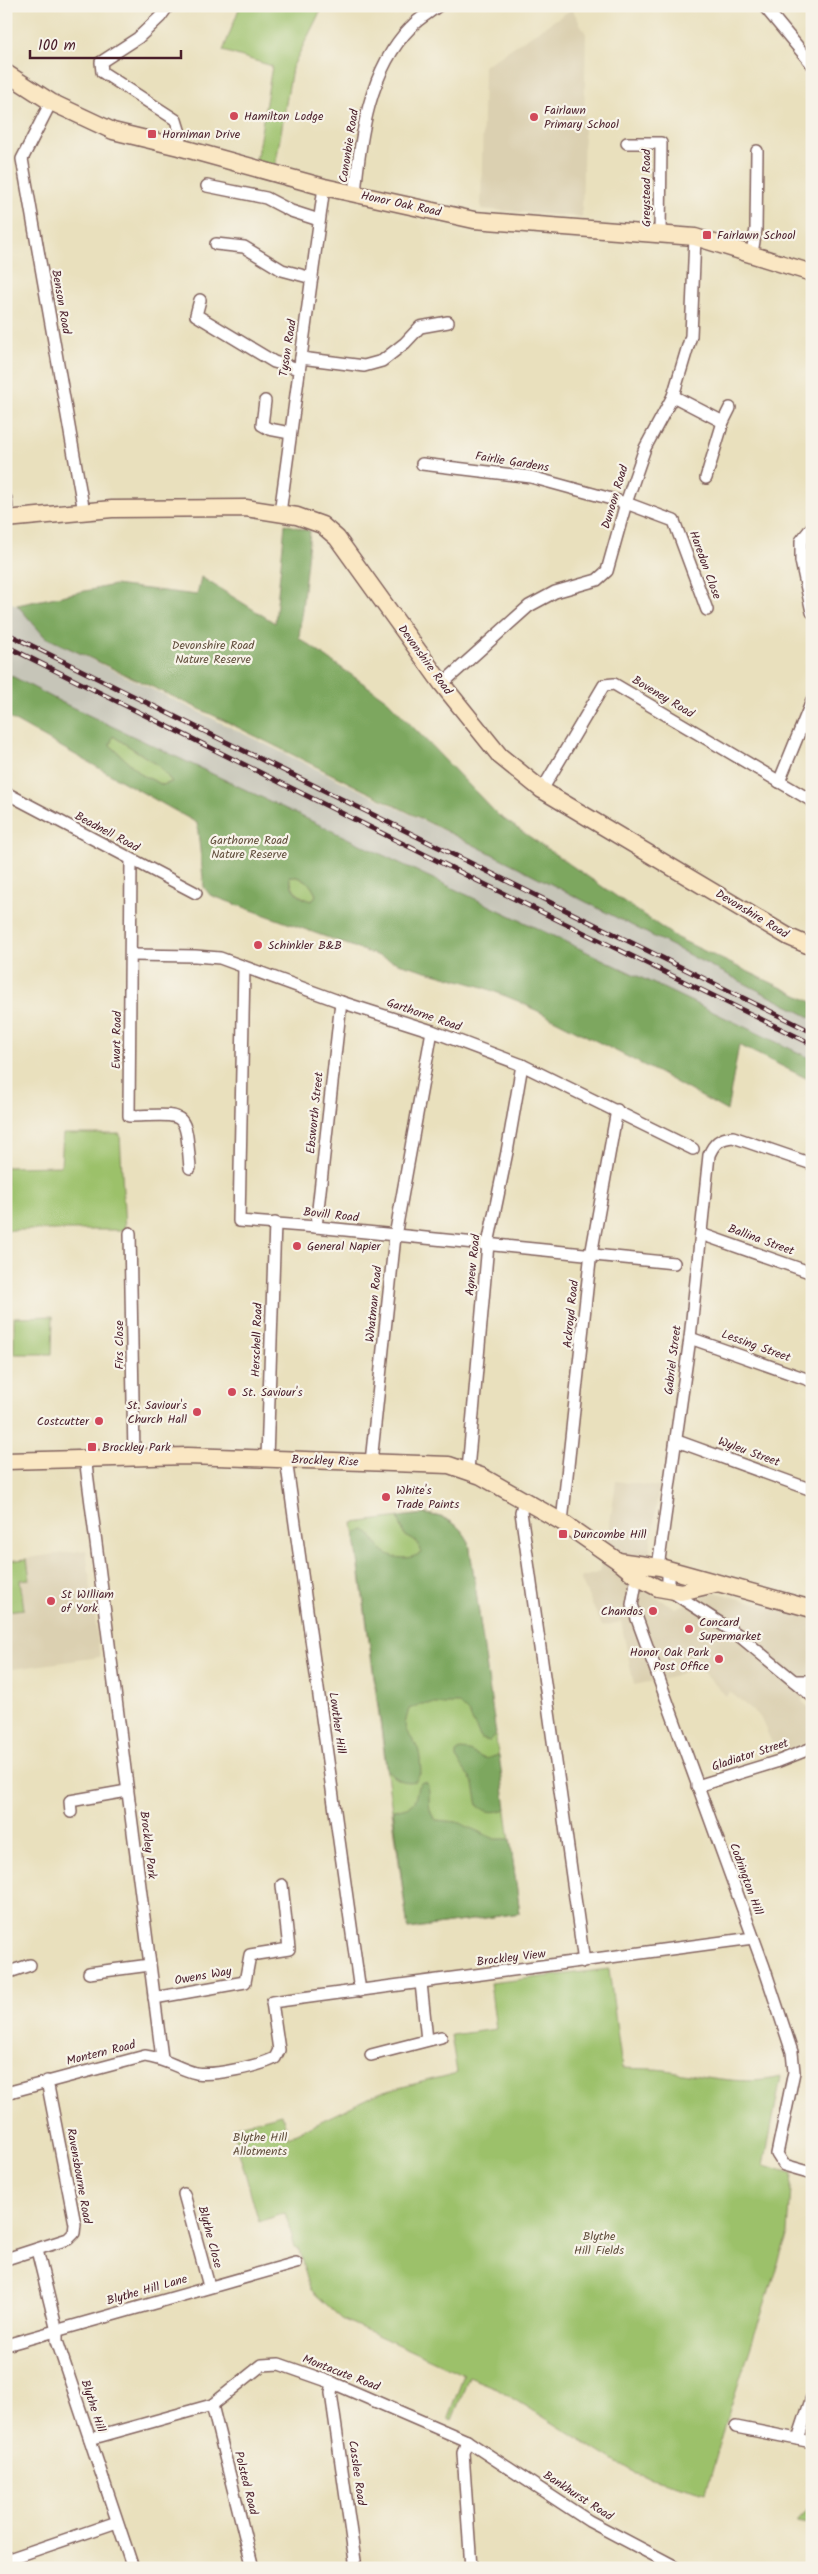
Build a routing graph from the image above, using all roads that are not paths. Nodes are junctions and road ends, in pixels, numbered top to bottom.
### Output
1 (168, 6) edge
2 (438, 6) edge
3 (764, 6) edge
4 (812, 64) edge
5 (6, 73) edge
6 (51, 102) junction
7 (627, 143) dead end
8 (179, 147) junction
9 (757, 151) dead end
10 (207, 186) dead end
11 (324, 187) junction
12 (355, 194) junction
13 (319, 220) junction
14 (660, 234) junction
15 (695, 237) junction
16 (216, 244) dead end
17 (752, 253) junction
18 (812, 273) edge
19 (312, 278) junction
20 (200, 300) dead end
21 (448, 322) dead end
22 (300, 364) junction
23 (673, 396) junction
24 (265, 401) dead end
25 (730, 408) dead end
26 (723, 422) junction
27 (290, 433) junction
28 (422, 464) dead end
29 (706, 478) dead end
30 (6, 499) edge
31 (626, 503) junction
32 (84, 512) junction
33 (280, 513) junction
34 (7, 519) edge
35 (812, 527) edge
36 (707, 610) dead end
37 (812, 612) edge
38 (442, 684) junction
39 (812, 701) edge
40 (779, 782) junction
41 (542, 790) junction
42 (6, 793) edge
43 (812, 801) edge
44 (131, 860) junction
45 (196, 893) dead end
46 (812, 947) edge
47 (132, 955) junction
48 (244, 967) junction
49 (341, 1002) junction
50 (432, 1031) junction
51 (522, 1065) junction
52 (617, 1110) junction
53 (693, 1149) dead end
54 (812, 1164) edge
55 (190, 1168) dead end
56 (275, 1223) junction
57 (316, 1227) junction
58 (130, 1233) dead end
59 (700, 1234) junction
60 (395, 1236) junction
61 (488, 1244) junction
62 (591, 1255) junction
63 (674, 1263) dead end
64 (812, 1273) edge
65 (690, 1338) junction
66 (812, 1381) edge
67 (677, 1441) junction
68 (134, 1456) junction
69 (84, 1457) junction
70 (267, 1458) junction
71 (286, 1459) junction
72 (6, 1461) edge
73 (371, 1462) junction
74 (468, 1470) junction
75 (812, 1490) edge
76 (524, 1500) junction
77 (562, 1522) junction
78 (618, 1561) junction
79 (677, 1576) junction
80 (637, 1577) junction
81 (672, 1592) junction
82 (812, 1609) edge
83 (794, 1681) junction
84 (812, 1681) edge
85 (812, 1696) edge
86 (812, 1748) edge
87 (697, 1786) junction
88 (127, 1791) junction
89 (71, 1812) dead end
90 (282, 1885) dead end
91 (753, 1938) junction
92 (584, 1962) junction
93 (30, 1965) dead end
94 (150, 1965) junction
95 (6, 1973) edge
96 (89, 1973) dead end
97 (421, 1983) junction
98 (360, 1991) junction
99 (154, 1998) junction
100 (441, 2037) dead end
101 (427, 2040) junction
102 (371, 2055) dead end
103 (162, 2058) junction
104 (47, 2081) junction
105 (6, 2093) edge
106 (812, 2173) edge
107 (184, 2194) dead end
108 (37, 2250) junction
109 (6, 2258) edge
110 (296, 2262) dead end
111 (209, 2286) junction
112 (57, 2331) junction
113 (6, 2345) edge
114 (333, 2383) junction
115 (812, 2397) edge
116 (212, 2405) junction
117 (736, 2427) dead end
118 (90, 2439) junction
119 (798, 2439) junction
120 (467, 2441) junction
121 (812, 2442) edge
122 (117, 2522) junction
123 (6, 2560) edge
124 (133, 2568) edge
125 (253, 2568) edge
126 (356, 2568) edge
127 (470, 2568) edge
128 (678, 2568) edge

1 - 8 street
2 - 12 street, Canonbie Road
3 - 4 street
5 - 6 street, Honor Oak Road
6 - 8 street, Honor Oak Road
6 - 32 street, Benson Road
7 - 14 street, Greystead Road
8 - 11 street, Honor Oak Road
9 - 17 street
10 - 13 street
11 - 12 street, Honor Oak Road
11 - 13 street, Tyson Road
12 - 14 street, Honor Oak Road
13 - 19 street, Tyson Road
14 - 15 street, Honor Oak Road
15 - 17 street, Honor Oak Road
15 - 23 street, Dunoon Road
16 - 19 street
17 - 18 street, Honor Oak Road
19 - 22 street, Tyson Road
20 - 22 street
21 - 22 street
22 - 27 street, Tyson Road
23 - 26 street
23 - 31 street, Dunoon Road
24 - 27 street
25 - 26 street
26 - 29 street
27 - 33 street, Tyson Road
28 - 31 street, Fairlie Gardens
30 - 34 street
31 - 36 street, Haredon Close
31 - 38 street, Dunoon Road
32 - 33 street, Devonshire Road
32 - 34 street, Devonshire Road
33 - 38 street, Devonshire Road
35 - 37 street
38 - 41 street, Devonshire Road
39 - 40 street
40 - 41 street, Boveney Road
40 - 43 street, Boveney Road
41 - 46 street, Devonshire Road
42 - 44 street, Beadnell Road
44 - 45 street, Beadnell Road
44 - 47 street, Ewart Road
47 - 48 street, Garthorne Road
47 - 55 street, Ewart Road
48 - 49 street, Garthorne Road
48 - 56 street, Bovill Road
49 - 50 street, Garthorne Road
49 - 57 street, Ebsworth Street
50 - 51 street, Garthorne Road
50 - 60 street, Whatman Road
51 - 52 street, Garthorne Road
51 - 61 street, Agnew Road
52 - 53 street, Garthorne Road
52 - 62 street, Ackroyd Road
54 - 59 street, Gabriel Street
56 - 57 street, Bovill Road
56 - 70 street, Herschell Road
57 - 60 street, Bovill Road
58 - 68 street, Firs Close
59 - 64 street, Ballina Street
59 - 65 street, Gabriel Street
60 - 61 street, Bovill Road
60 - 73 street, Whatman Road
61 - 62 street, Bovill Road
61 - 74 street, Agnew Road
62 - 63 street, Bovill Road
62 - 77 street, Ackroyd Road
65 - 66 street, Lessing Street
65 - 67 street, Gabriel Street
67 - 75 street, Wyleu Street
67 - 79 street, Gabriel Street
68 - 69 street, Brockley Rise
68 - 70 street, Brockley Rise
69 - 72 street, Brockley Rise
69 - 88 street, Brockley Park
70 - 71 street, Brockley Rise
71 - 73 street, Brockley Rise
71 - 98 street, Lowther Hill
73 - 74 street, Brockley Rise
74 - 76 street, Brockley Rise
76 - 77 street, Brockley Rise
76 - 92 street
77 - 78 street, Brockley Rise
78 - 79 street
78 - 80 street, Brockley Rise
79 - 81 street
79 - 82 street
80 - 81 street, Brockley Rise
80 - 87 street, Codrington Hill
81 - 83 street
83 - 84 street
83 - 85 street
86 - 87 street, Gladiator Street
87 - 91 street, Codrington Hill
88 - 89 street
88 - 94 street, Brockley Park
90 - 99 street, Owens Way
91 - 92 street, Brockley View
91 - 106 street, Codrington Hill
92 - 97 street, Brockley View
93 - 95 street
94 - 96 street
94 - 99 street, Brockley Park
97 - 98 street, Brockley View
97 - 101 street
98 - 103 street, Brockley View
99 - 103 street, Brockley Park
100 - 101 street
101 - 102 street
103 - 104 street, Montern Road
104 - 105 street, Montern Road
104 - 108 street, Ravensbourne Road
107 - 111 street, Blythe Close
108 - 109 street, Ravensbourne Road
108 - 112 street, Blythe Hill
110 - 111 street, Blythe Hill Lane
111 - 112 street, Blythe Hill Lane
112 - 113 street, Blythe Hill Lane
112 - 118 street, Blythe Hill
114 - 116 street, Montacute Road
114 - 120 street, Montacute Road
114 - 126 street, Casslee Road
115 - 119 street
116 - 118 street, Montacute Road
116 - 125 street, Polsted Road
117 - 119 street
118 - 122 street, Blythe Hill
119 - 121 street
120 - 127 street
120 - 128 street, Bankhurst Road
122 - 123 street
122 - 124 street, Blythe Hill

